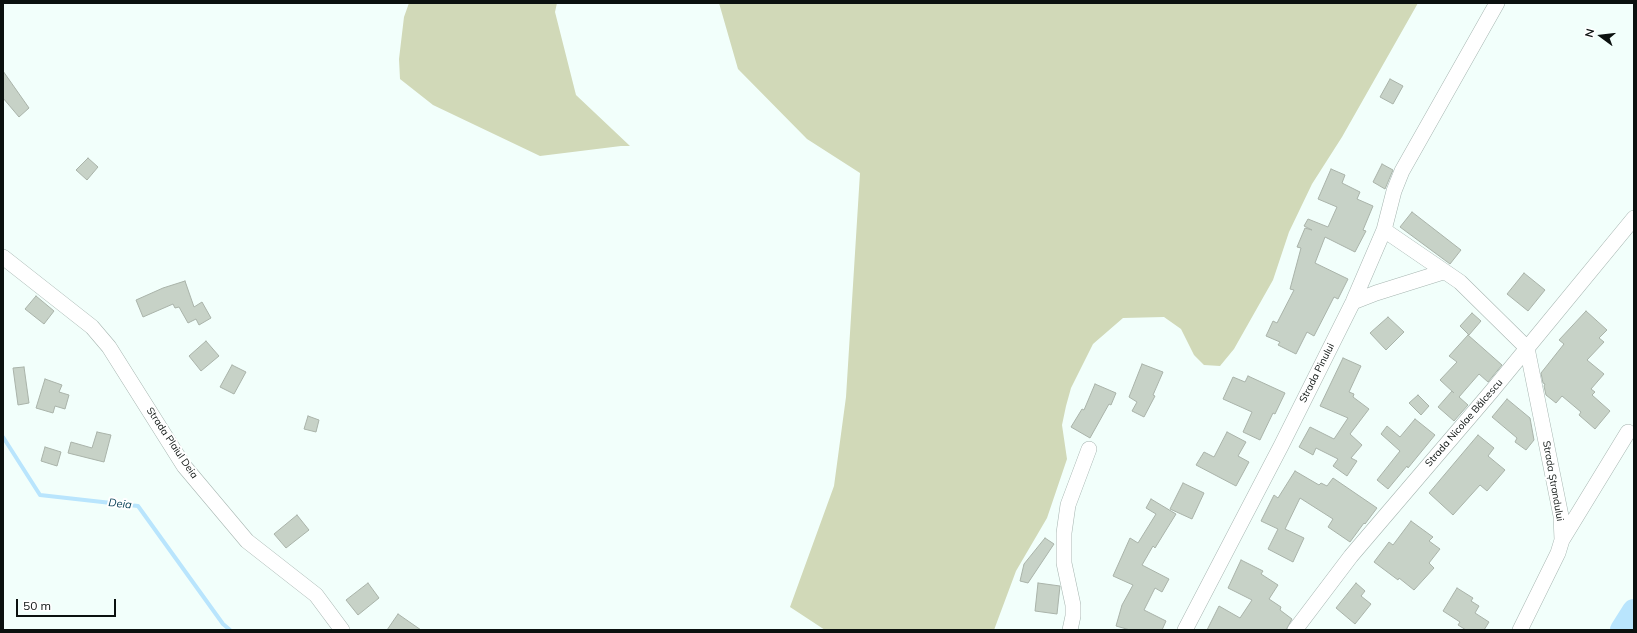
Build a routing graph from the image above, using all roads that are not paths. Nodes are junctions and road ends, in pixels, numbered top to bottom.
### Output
1 (1497, 3) edge
2 (1634, 218) edge
3 (1384, 230) junction
4 (3, 257) edge
5 (1443, 272) junction
6 (1353, 302) junction
7 (1527, 348) junction
8 (1628, 432) dead end
9 (1089, 449) dead end
10 (1562, 540) junction
11 (342, 630) edge
12 (1070, 630) edge
13 (1185, 630) edge
14 (1295, 630) edge
15 (1520, 630) edge

1 - 3 street, Strada Pinului
2 - 7 street, Strada Nicolae Bălcescu
3 - 5 street
3 - 6 street, Strada Pinului
4 - 11 street, Strada Plaiul Deia
5 - 6 street
5 - 7 street
6 - 13 street, Strada Pinului
7 - 10 street, Strada Ștrandului
7 - 14 street, Strada Nicolae Bălcescu
8 - 10 street
9 - 12 street
10 - 15 street, Strada Ștrandului

